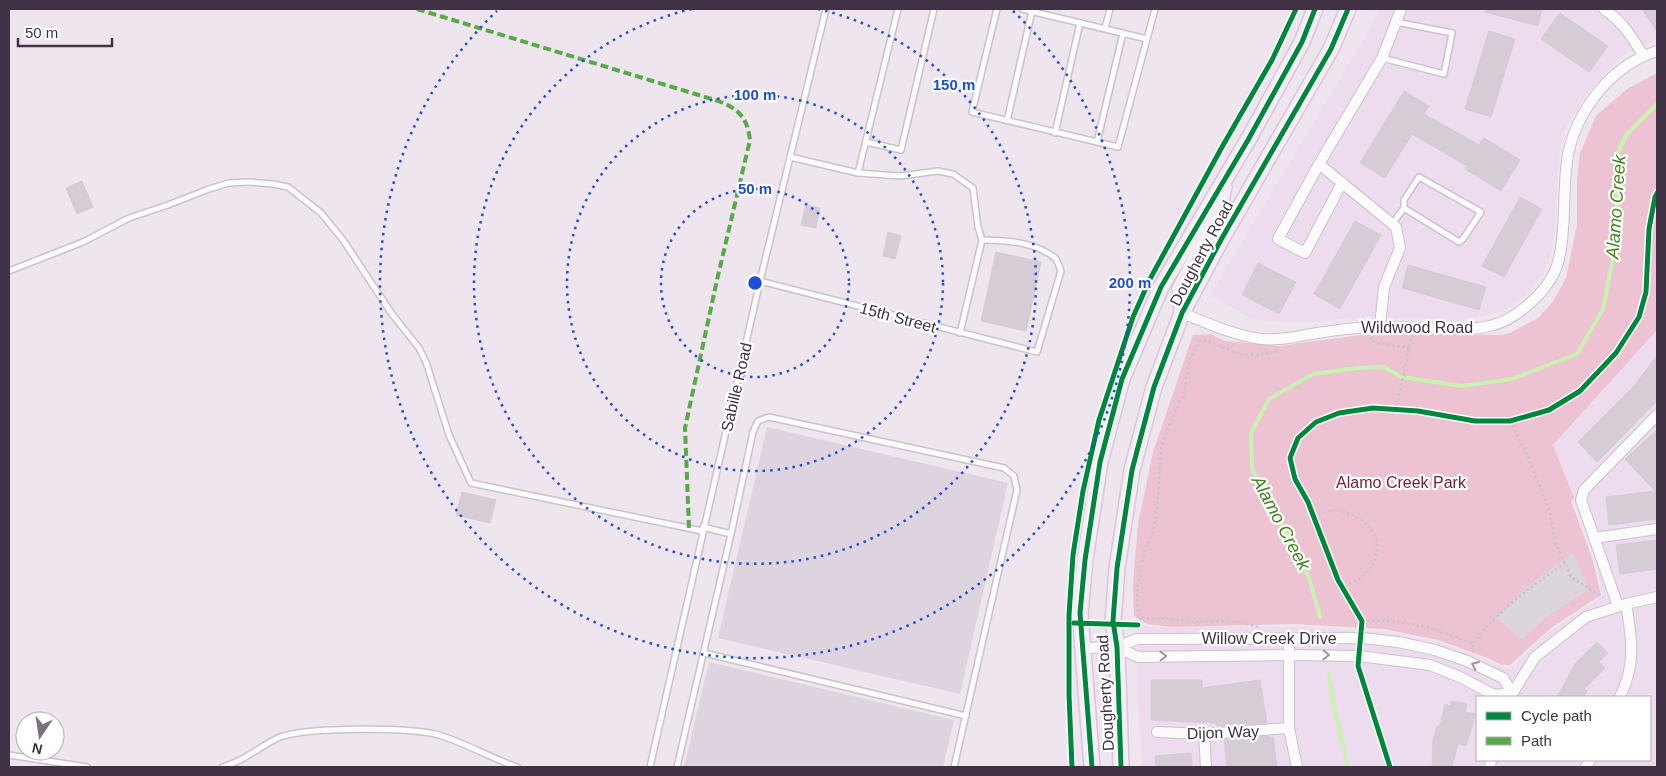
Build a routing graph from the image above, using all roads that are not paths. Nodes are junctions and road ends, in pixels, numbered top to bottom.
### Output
1 (826, 9) edge
2 (898, 9) edge
3 (934, 9) edge
4 (997, 9) edge
5 (1022, 9) edge
6 (1110, 9) edge
7 (1155, 9) edge
8 (1315, 9) edge
9 (1348, 9) edge
10 (1401, 9) edge
11 (1604, 9) edge
12 (1032, 11) junction
13 (1396, 22) junction
14 (1080, 23) junction
15 (1105, 28) junction
16 (1123, 33) junction
17 (1147, 39) junction
18 (1657, 51) edge
19 (1643, 56) junction
20 (1382, 58) junction
21 (1007, 120) junction
22 (1055, 133) junction
23 (866, 142) junction
24 (1097, 142) junction
25 (790, 157) junction
26 (1319, 164) junction
27 (858, 173) junction
28 (1226, 176) junction
29 (1342, 183) junction
30 (1404, 208) junction
31 (1392, 224) junction
32 (982, 240) junction
33 (9, 271) edge
34 (760, 281) junction
35 (1182, 313) junction
36 (1380, 326) junction
37 (960, 333) junction
38 (1657, 415) edge
39 (703, 529) junction
40 (1657, 529) edge
41 (731, 534) junction
42 (1594, 538) junction
43 (1657, 597) edge
44 (1622, 605) junction
45 (1289, 637) junction
46 (1117, 646) junction
47 (1083, 648) junction
48 (704, 653) junction
49 (1289, 655) junction
50 (1511, 695) edge
51 (1620, 696) edge
52 (966, 716) junction
53 (1289, 728) junction
54 (1157, 732) dead end
55 (1204, 734) junction
56 (9, 755) edge
57 (88, 767) edge
58 (223, 767) edge
59 (516, 767) edge
60 (650, 767) edge
61 (677, 767) edge
62 (954, 767) edge
63 (1092, 767) edge
64 (1121, 767) edge
65 (1206, 767) edge
66 (1297, 767) edge

1 - 25 lane, Sabille Road
2 - 23 lane
3 - 23 lane
4 - 21 lane
5 - 12 lane
6 - 15 lane
7 - 17 lane
8 - 28 main road, Dougherty Road
9 - 35 main road, Dougherty Road
10 - 13 street
11 - 19 street
12 - 14 lane
12 - 21 lane
13 - 20 street
13 - 20 lane
14 - 15 lane
14 - 22 lane
15 - 16 lane
16 - 17 lane
16 - 24 lane
17 - 24 lane
18 - 19 street, Wildwood Road
19 - 36 street, Wildwood Road
20 - 26 street
21 - 22 lane
22 - 24 lane
23 - 27 lane
25 - 27 lane
25 - 34 lane, Sabille Road
26 - 29 street
26 - 29 street
27 - 32 lane
28 - 35 main road
28 - 47 main road, Dougherty Road
29 - 31 street
30 - 30 lane
30 - 31 lane
31 - 36 street
32 - 37 lane
32 - 37 lane, 15th Street
33 - 39 lane
34 - 37 lane, 15th Street
34 - 39 lane, Sabille Road
35 - 36 street, Wildwood Road
35 - 46 main road, Dougherty Road
38 - 42 street
39 - 41 lane
39 - 60 lane, Sabille Road
40 - 42 street
41 - 48 lane
41 - 52 lane
42 - 44 street
43 - 44 street
44 - 50 street
44 - 51 street
45 - 46 street, Willow Creek Drive
45 - 49 street
50 -> 45 street, Willow Creek Drive
46 - 47 street, Willow Creek Drive
46 -> 49 street, Willow Creek Drive
46 - 64 main road, Dougherty Road
47 - 63 main road, Dougherty Road
48 - 52 lane
48 - 61 lane
49 -> 50 street, Willow Creek Drive
49 - 53 street
52 - 62 lane
53 - 55 street, Dijon Way
53 - 66 street
54 - 55 street, Dijon Way
55 - 65 street
56 - 57 lane
58 - 59 lane

